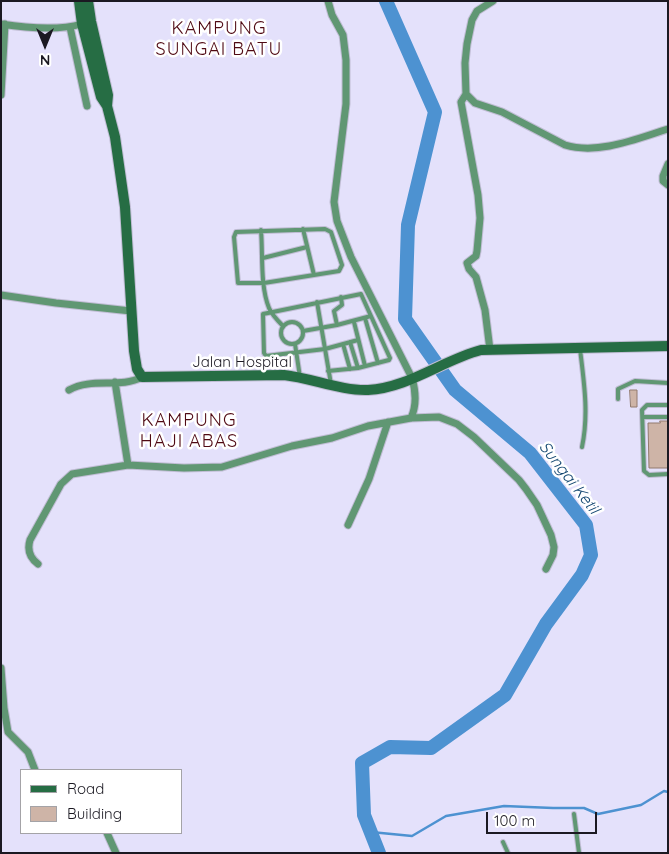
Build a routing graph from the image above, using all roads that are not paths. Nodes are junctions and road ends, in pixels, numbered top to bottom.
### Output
1 (79, 1) edge
2 (328, 1) edge
3 (493, 1) edge
4 (88, 5) edge
5 (3, 24) edge
6 (82, 24) junction
7 (70, 27) junction
8 (94, 36) junction
9 (466, 94) junction
10 (1, 95) edge
11 (87, 106) dead end
12 (107, 106) junction
13 (668, 129) edge
14 (668, 164) edge
15 (668, 185) edge
16 (303, 229) junction
17 (261, 230) junction
18 (307, 247) junction
19 (263, 258) junction
20 (314, 275) junction
21 (264, 282) junction
22 (1, 295) edge
23 (341, 298) junction
24 (317, 302) junction
25 (131, 311) junction
26 (271, 312) junction
27 (371, 316) junction
28 (365, 318) junction
29 (354, 322) junction
30 (283, 326) junction
31 (337, 326) junction
32 (321, 328) junction
33 (303, 331) junction
34 (358, 340) junction
35 (350, 342) junction
36 (295, 344) junction
37 (344, 344) junction
38 (668, 346) edge
39 (325, 349) junction
40 (580, 349) junction
41 (490, 350) junction
42 (296, 354) junction
43 (378, 363) junction
44 (365, 366) junction
45 (358, 368) junction
46 (350, 369) junction
47 (328, 371) junction
48 (142, 376) junction
49 (417, 376) junction
50 (300, 377) junction
51 (115, 382) junction
52 (668, 383) edge
53 (331, 384) junction
54 (69, 390) dead end
55 (618, 399) dead end
56 (668, 405) edge
57 (643, 417) junction
58 (668, 417) edge
59 (410, 418) junction
60 (388, 422) junction
61 (582, 446) dead end
62 (128, 465) junction
63 (668, 474) edge
64 (348, 525) dead end
65 (38, 564) dead end
66 (546, 569) dead end
67 (1, 668) edge
68 (35, 769) edge
69 (574, 814) dead end
70 (108, 834) edge
71 (503, 842) dead end
72 (116, 853) edge
73 (508, 853) edge
74 (579, 853) edge

1 - 6 main road
2 - 49 street
3 - 9 street
4 - 6 main road
4 - 8 main road
5 - 7 street
5 - 10 street
6 - 7 street
6 - 8 main road
6 - 12 main road
7 - 11 street
8 - 12 main road
9 - 13 street
9 - 41 street
12 - 25 main road
14 - 15 street
16 - 17 lane
16 - 18 lane
16 - 20 lane
17 - 19 lane
17 - 21 lane
18 - 19 lane
18 - 20 lane
19 - 21 lane
20 - 21 lane
21 - 26 lane
22 - 25 street
23 - 24 lane
23 - 27 lane
23 - 31 lane
24 - 26 lane
24 - 32 lane
25 - 48 main road
26 - 30 lane
26 - 42 lane
27 - 28 lane
27 - 43 lane
28 - 29 lane
28 - 43 lane
29 - 31 lane
29 - 34 lane
30 - 33 lane
30 - 36 lane
31 - 32 lane
32 - 33 lane
32 - 39 lane
33 - 36 lane
34 - 35 lane
34 - 44 lane
35 - 37 lane
35 - 45 lane
36 - 42 lane
37 - 39 lane
37 - 46 lane
38 - 40 main road, Jalan Hospital
39 - 42 lane
39 - 47 lane
40 - 41 main road, Jalan Hospital
40 - 61 lane
41 - 49 main road, Jalan Hospital
42 - 50 lane
43 - 44 lane
44 - 45 lane
45 - 46 lane
46 - 47 lane
47 - 53 lane
48 - 50 main road, Jalan Hospital
48 - 51 street
49 - 53 main road, Jalan Hospital
49 - 59 street
50 - 53 main road, Jalan Hospital
51 - 54 street
51 - 62 street
52 - 55 lane
56 - 57 lane
57 - 58 lane
57 - 63 lane
59 - 60 street
59 - 66 street
60 - 62 street
60 - 64 street
62 - 65 street
67 - 68 street
69 - 74 lane
70 - 72 street
71 - 73 lane

